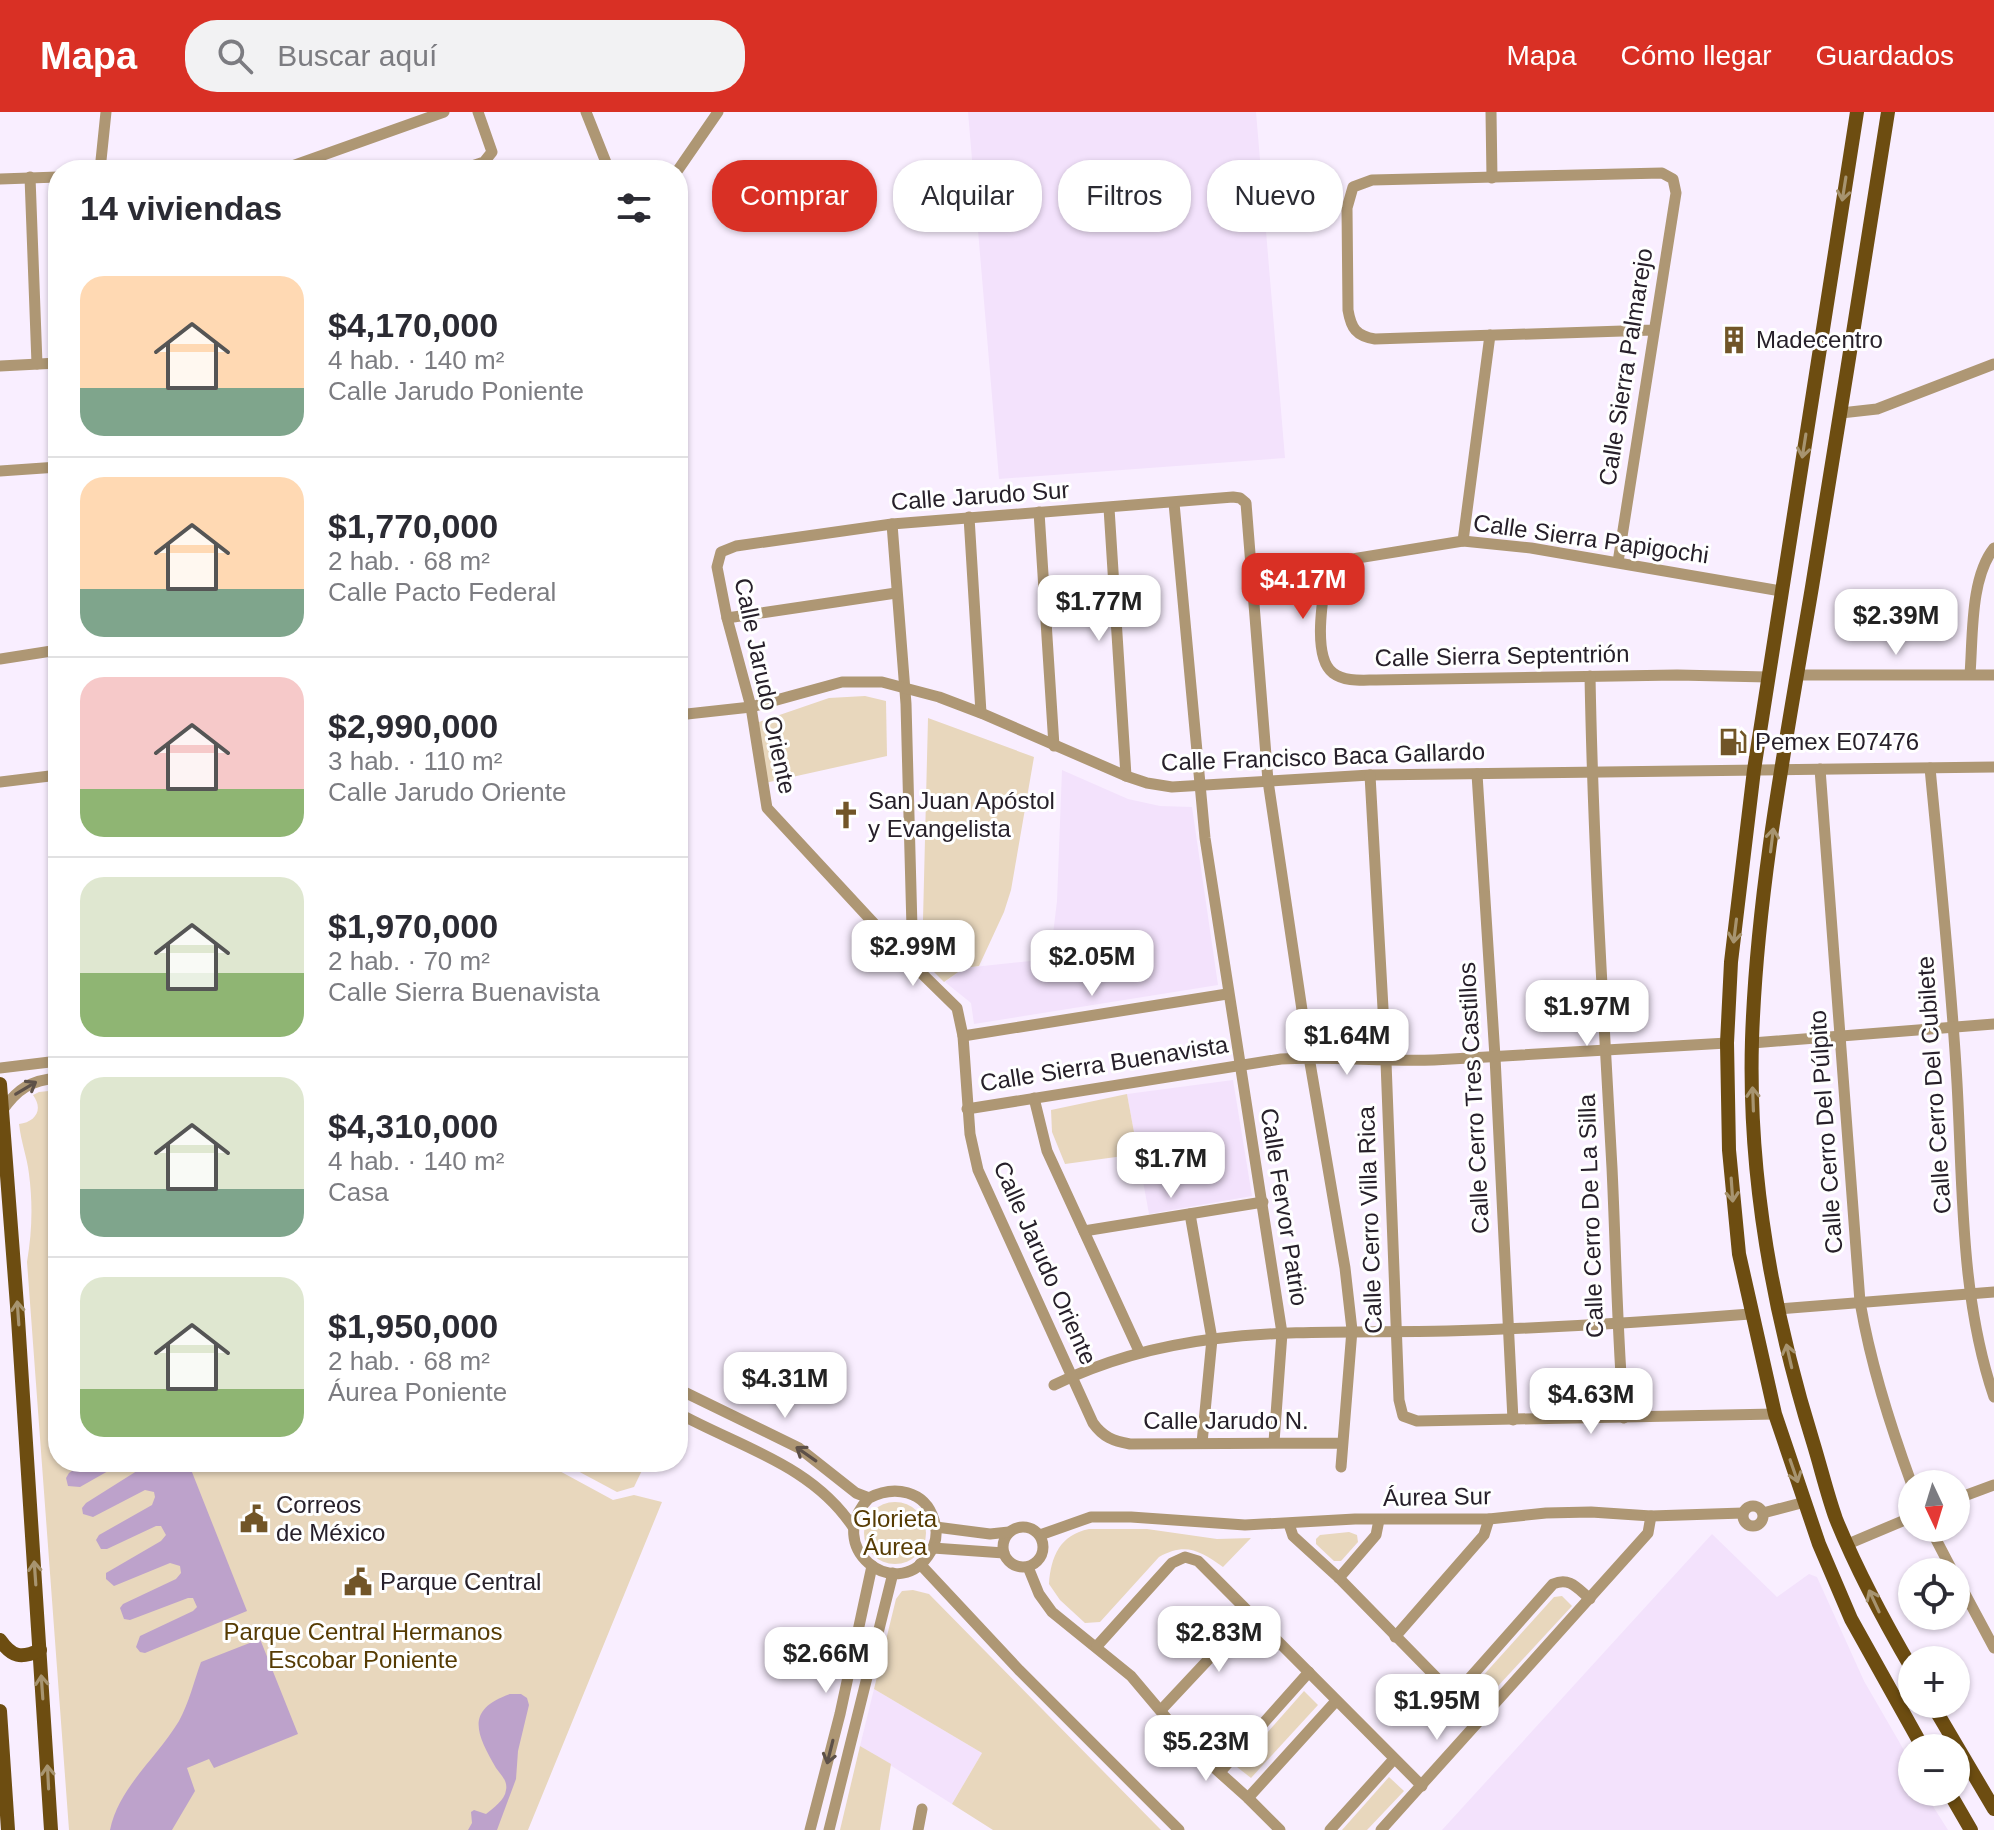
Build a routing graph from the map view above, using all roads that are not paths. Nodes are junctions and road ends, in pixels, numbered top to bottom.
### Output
1 (106, 112) edge
2 (444, 112) edge
3 (478, 112) edge
4 (586, 112) edge
5 (718, 112) edge
6 (1491, 112) edge
7 (1857, 112) edge
8 (1888, 112) edge
9 (101, 160) edge
10 (309, 160) edge
11 (486, 160) edge
12 (605, 160) edge
13 (685, 160) edge
14 (30, 177) junction
15 (48, 177) edge
16 (1492, 178) junction
17 (0, 179) edge
18 (1653, 330) junction
19 (1490, 335) junction
20 (48, 363) edge
21 (37, 364) junction
22 (1994, 364) edge
23 (0, 366) edge
24 (1841, 413) junction
25 (48, 468) edge
26 (0, 471) edge
27 (1174, 503) junction
28 (1109, 508) junction
29 (1039, 512) junction
30 (969, 517) junction
31 (892, 524) junction
32 (1463, 541) junction
33 (1994, 548) edge
34 (721, 552) joint
35 (1328, 562) junction
36 (1618, 562) junction
37 (1253, 575) junction
38 (1781, 591) junction
39 (896, 593) junction
40 (727, 618) junction
41 (48, 652) edge
42 (0, 659) edge
43 (1970, 674) junction
44 (1797, 675) junction
45 (1994, 675) edge
46 (1590, 676) junction
47 (1768, 677) junction
48 (905, 687) junction
49 (751, 707) junction
50 (981, 713) junction
51 (688, 714) edge
52 (1054, 746) junction
53 (1994, 767) edge
54 (1930, 768) junction
55 (1782, 769) junction
56 (1820, 769) junction
57 (1754, 770) junction
58 (1592, 772) junction
59 (1477, 774) junction
60 (1370, 775) junction
61 (48, 776) edge
62 (1126, 776) junction
63 (1268, 781) junction
64 (0, 782) edge
65 (1199, 787) junction
66 (906, 958) junction
67 (1227, 994) junction
68 (1994, 1024) edge
69 (1954, 1027) junction
70 (963, 1036) junction
71 (1841, 1036) junction
72 (1727, 1043) junction
73 (1752, 1043) junction
74 (1605, 1050) junction
75 (1309, 1057) junction
76 (1495, 1057) junction
77 (48, 1062) edge
78 (1386, 1062) junction
79 (1239, 1065) junction
80 (0, 1068) edge
81 (48, 1080) edge
82 (0, 1084) edge
83 (1034, 1098) junction
84 (967, 1109) junction
85 (2, 1111) junction
86 (1263, 1202) junction
87 (1190, 1214) junction
88 (1084, 1231) junction
89 (1994, 1292) edge
90 (1969, 1293) junction
91 (1860, 1302) junction
92 (1778, 1309) junction
93 (1750, 1314) junction
94 (1616, 1325) junction
95 (1507, 1329) junction
96 (1352, 1330) junction
97 (1396, 1332) junction
98 (1282, 1333) junction
99 (1212, 1339) junction
100 (1139, 1351) junction
101 (1072, 1376) junction
102 (1054, 1385) dead end
103 (688, 1394) edge
104 (1994, 1397) edge
105 (1775, 1414) junction
106 (688, 1418) edge
107 (1624, 1418) junction
108 (1513, 1420) junction
109 (1110, 1439) joint
110 (1274, 1442) junction
111 (1202, 1443) junction
112 (1342, 1443) junction
113 (1341, 1467) dead end
114 (1907, 1470) edge
115 (1994, 1485) edge
116 (1970, 1494) edge
117 (869, 1498) junction
118 (1805, 1502) junction
119 (1651, 1516) junction
120 (1489, 1519) junction
121 (1379, 1520) junction
122 (1898, 1523) edge
123 (1289, 1524) junction
124 (853, 1527) junction
125 (936, 1527) junction
126 (962, 1531) junction
127 (1009, 1532) junction
128 (1040, 1535) junction
129 (1848, 1544) junction
130 (933, 1548) junction
131 (960, 1549) junction
132 (1004, 1553) junction
133 (920, 1564) junction
134 (872, 1566) junction
135 (1028, 1567) junction
136 (893, 1573) junction
137 (1339, 1578) junction
138 (1590, 1599) junction
139 (1970, 1602) edge
140 (1251, 1614) junction
141 (1395, 1637) junction
142 (0, 1640) edge
143 (1097, 1646) junction
144 (1898, 1646) edge
145 (1994, 1648) edge
146 (40, 1650) junction
147 (1309, 1672) junction
148 (1453, 1697) junction
149 (1336, 1701) junction
150 (1161, 1710) junction
151 (0, 1711) edge
152 (1940, 1718) edge
153 (1479, 1721) junction
154 (1915, 1734) edge
155 (1394, 1759) junction
156 (1220, 1772) junction
157 (1422, 1786) junction
158 (1248, 1798) junction
159 (1957, 1806) edge
160 (922, 1809) dead end
161 (1994, 1809) edge
162 (8, 1830) edge
163 (51, 1830) edge
164 (810, 1830) edge
165 (829, 1830) edge
166 (918, 1830) edge
167 (1179, 1830) edge
168 (1280, 1830) edge
169 (1330, 1830) edge
170 (1381, 1830) edge
171 (1971, 1830) edge

1 - 9 street
2 - 10 street
3 - 11 street
4 - 12 street
5 - 13 street
6 - 16 street
7 -> 38 main road
8 - 24 main road
14 - 15 street
14 - 17 street
14 - 21 street
16 - 18 street, Calle Sierra Palmarejo
16 - 19 street
18 - 19 street
18 - 36 street, Calle Sierra Palmarejo
19 - 32 street
20 - 21 street
21 - 23 street
22 - 24 street
24 - 44 main road
25 - 26 street
27 - 28 street, Calle Jarudo Sur
27 - 37 street, Calle Jarudo Sur
27 - 65 street, Calle Fervor Patrio
28 - 29 street, Calle Jarudo Sur
28 - 62 street
29 - 30 street, Calle Jarudo Sur
29 - 52 street
30 - 31 street, Calle Jarudo Sur
30 - 50 street
31 - 34 street, Calle Jarudo Sur
31 - 39 street
32 - 35 street, Calle Sierra Papigochi
32 - 36 street, Calle Sierra Papigochi
33 - 43 street
34 - 40 street, Calle Jarudo Oriente
35 - 37 street, Calle Sierra Papigochi
35 - 46 street, Calle Sierra Septentrión
36 - 38 street, Calle Sierra Papigochi
37 - 63 street
38 - 47 main road
39 - 40 street
39 - 48 street
40 - 49 street, Calle Jarudo Oriente
41 - 42 street
43 - 44 street
43 - 45 street
44 - 55 main road
46 - 47 street, Calle Sierra Septentrión
46 - 58 street, Calle Cerro De La Silla
47 - 57 main road
48 - 49 street, Calle Francisco Baca Gallardo
48 - 50 street, Calle Francisco Baca Gallardo
48 - 66 street
49 - 51 street, Calle Francisco Baca Gallardo
49 - 66 street, Calle Jarudo Oriente
50 - 52 street, Calle Francisco Baca Gallardo
52 - 62 street, Calle Francisco Baca Gallardo
53 - 54 street, Calle Francisco Baca Gallardo
54 - 56 street, Calle Francisco Baca Gallardo
54 - 69 street, Calle Cerro Del Cubilete
55 - 56 street, Calle Francisco Baca Gallardo
55 - 57 street, Calle Francisco Baca Gallardo
73 -> 55 main road
56 - 71 street, Calle Cerro Del Púlpito
57 - 58 street, Calle Francisco Baca Gallardo
57 -> 72 main road
58 - 59 street, Calle Francisco Baca Gallardo
58 - 74 street, Calle Cerro De La Silla
59 - 60 street, Calle Francisco Baca Gallardo
59 - 76 street, Calle Cerro Tres Castillos
60 - 63 street, Calle Francisco Baca Gallardo
60 - 78 street, Calle Cerro Villa Rica
61 - 64 street
62 - 65 street, Calle Francisco Baca Gallardo
63 - 65 street, Calle Francisco Baca Gallardo
63 - 75 street
65 - 67 street, Calle Fervor Patrio
66 - 70 street, Calle Jarudo Oriente
67 - 70 street
67 - 79 street, Calle Fervor Patrio
68 - 69 street
69 - 71 street
69 - 90 street, Calle Cerro Del Cubilete
70 - 84 street, Calle Jarudo Oriente
71 - 73 street
71 - 91 street, Calle Cerro Del Púlpito
72 - 74 street, Calle Sierra Buenavista
72 -> 93 main road
92 -> 73 main road
74 - 76 street, Calle Sierra Buenavista
74 - 94 street, Calle Cerro De La Silla
75 - 78 street, Calle Sierra Buenavista
75 - 79 street, Calle Sierra Buenavista
75 - 96 street
76 - 78 street, Calle Sierra Buenavista
76 - 95 street, Calle Cerro Tres Castillos
77 - 80 street
78 - 97 street, Calle Cerro Villa Rica
79 - 83 street, Calle Sierra Buenavista
79 - 86 street, Calle Fervor Patrio
85 -> 81 street
82 - 85 main road
83 - 84 street, Calle Sierra Buenavista
83 - 88 street
84 - 101 street, Calle Jarudo Oriente
146 -> 85 main road
86 - 87 street
86 - 98 street, Calle Fervor Patrio
87 - 88 street
87 - 99 street
88 - 100 street
89 - 90 street
90 - 91 street
90 - 104 street, Calle Cerro Del Cubilete
91 - 92 street
91 - 114 street, Calle Cerro Del Púlpito
129 -> 92 main road
93 - 94 street
93 - 105 main road
94 - 95 street
94 - 107 street, Calle Cerro De La Silla
95 - 97 street
95 - 108 street, Calle Cerro Tres Castillos
96 - 97 street
96 - 98 street
96 - 112 street
97 - 108 street, Calle Cerro Villa Rica
98 - 99 street
98 - 110 street, Calle Fervor Patrio
99 - 100 street
99 - 111 street
100 - 101 street
101 - 102 street
101 - 109 street, Calle Jarudo Oriente
117 -> 103 street
105 - 107 street
105 -> 118 main road
106 - 124 street
107 - 108 street
109 - 111 street, Calle Jarudo N.
110 - 111 street, Calle Jarudo N.
110 - 112 street, Calle Jarudo N.
112 - 113 street
115 - 116 street
117 - 124 street
117 - 125 street
118 - 119 street, Áurea Sur
118 - 154 main road
119 - 120 street, Áurea Sur
119 - 138 street
120 - 121 street, Áurea Sur
120 - 141 street
121 - 123 street, Áurea Sur
121 - 137 street
122 - 129 street
123 - 128 street, Áurea Sur
123 - 137 street
124 - 134 street
125 - 126 street
125 - 130 street
126 - 127 street
126 - 131 street
127 - 128 street
127 - 132 street
128 - 135 street
144 -> 129 main road
130 - 131 street
130 - 133 street
131 - 132 street
132 - 135 street
133 - 136 street
133 - 167 street
134 - 136 street
134 -> 164 street
135 - 143 street
136 - 165 street
137 - 141 street
138 - 148 street
138 - 153 street
139 - 145 street
140 - 143 street
140 - 147 street
140 - 150 street
141 - 148 street
142 - 146 main road
143 - 150 street
163 -> 146 main road
147 - 149 street
147 - 156 street
148 - 153 street
149 - 155 street
149 - 158 street
150 - 156 street
151 - 162 main road
152 - 161 main road
153 - 157 street
155 - 157 street
155 - 169 street
156 - 158 street
157 - 170 street
158 - 168 street
159 - 171 main road
160 - 166 street

